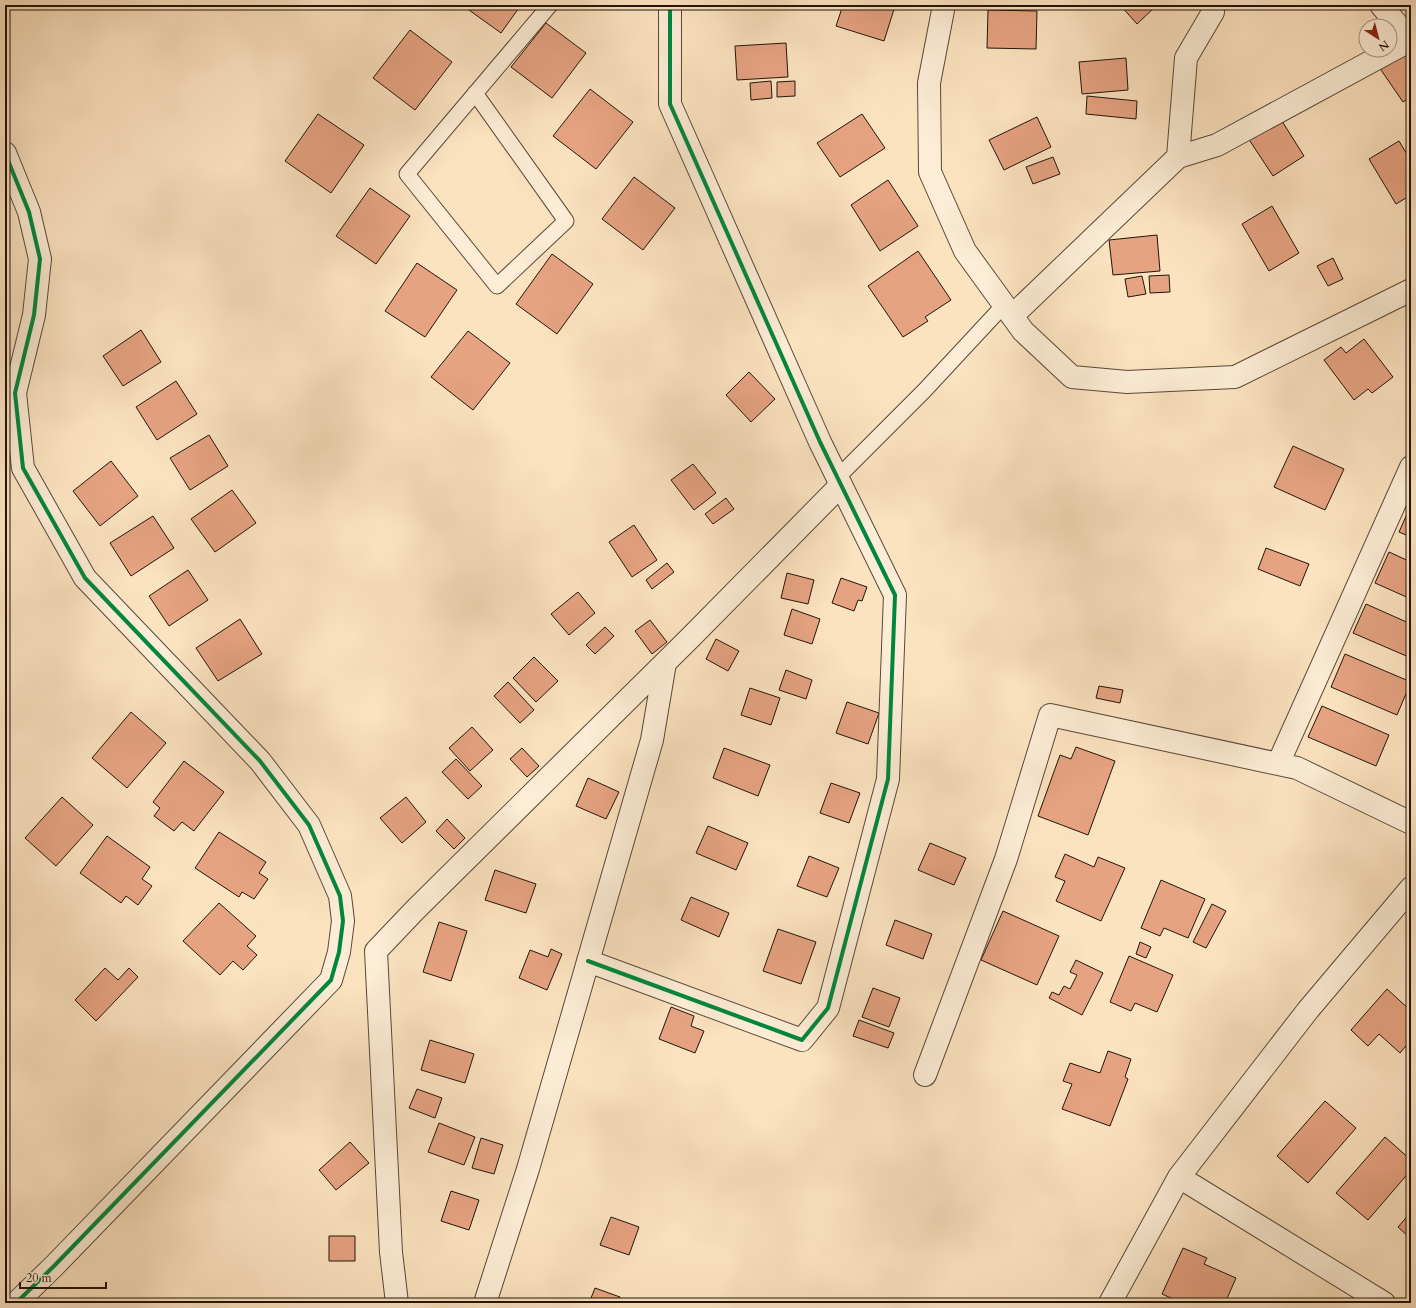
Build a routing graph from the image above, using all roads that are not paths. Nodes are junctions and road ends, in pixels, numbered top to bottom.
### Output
1 (550, 5) edge
2 (670, 5) edge
3 (944, 5) edge
4 (1381, 5) edge
5 (1215, 7) edge
6 (1410, 41) edge
7 (475, 93) junction
8 (5, 153) edge
9 (1178, 157) junction
10 (1411, 290) edge
11 (1008, 310) junction
12 (1411, 467) edge
13 (839, 481) junction
14 (664, 663) junction
15 (1278, 764) junction
16 (1411, 823) edge
17 (1411, 888) edge
18 (588, 961) junction
19 (925, 1075) dead end
20 (1179, 1177) junction
21 (16, 1303) edge
22 (397, 1303) edge
23 (485, 1303) edge
24 (1110, 1303) edge
25 (1384, 1303) edge

1 - 7 lane
2 - 13 street
3 - 11 street
4 - 6 street
5 - 9 street
6 - 9 street
7 - 7 lane
8 - 21 street
9 - 11 street
10 - 11 street
11 - 13 lane
12 - 15 street
13 - 14 street
13 - 18 street
14 - 18 street
14 - 22 street
15 - 16 street
15 - 19 street
17 - 20 street
18 - 23 street
20 - 24 street
20 - 25 street

